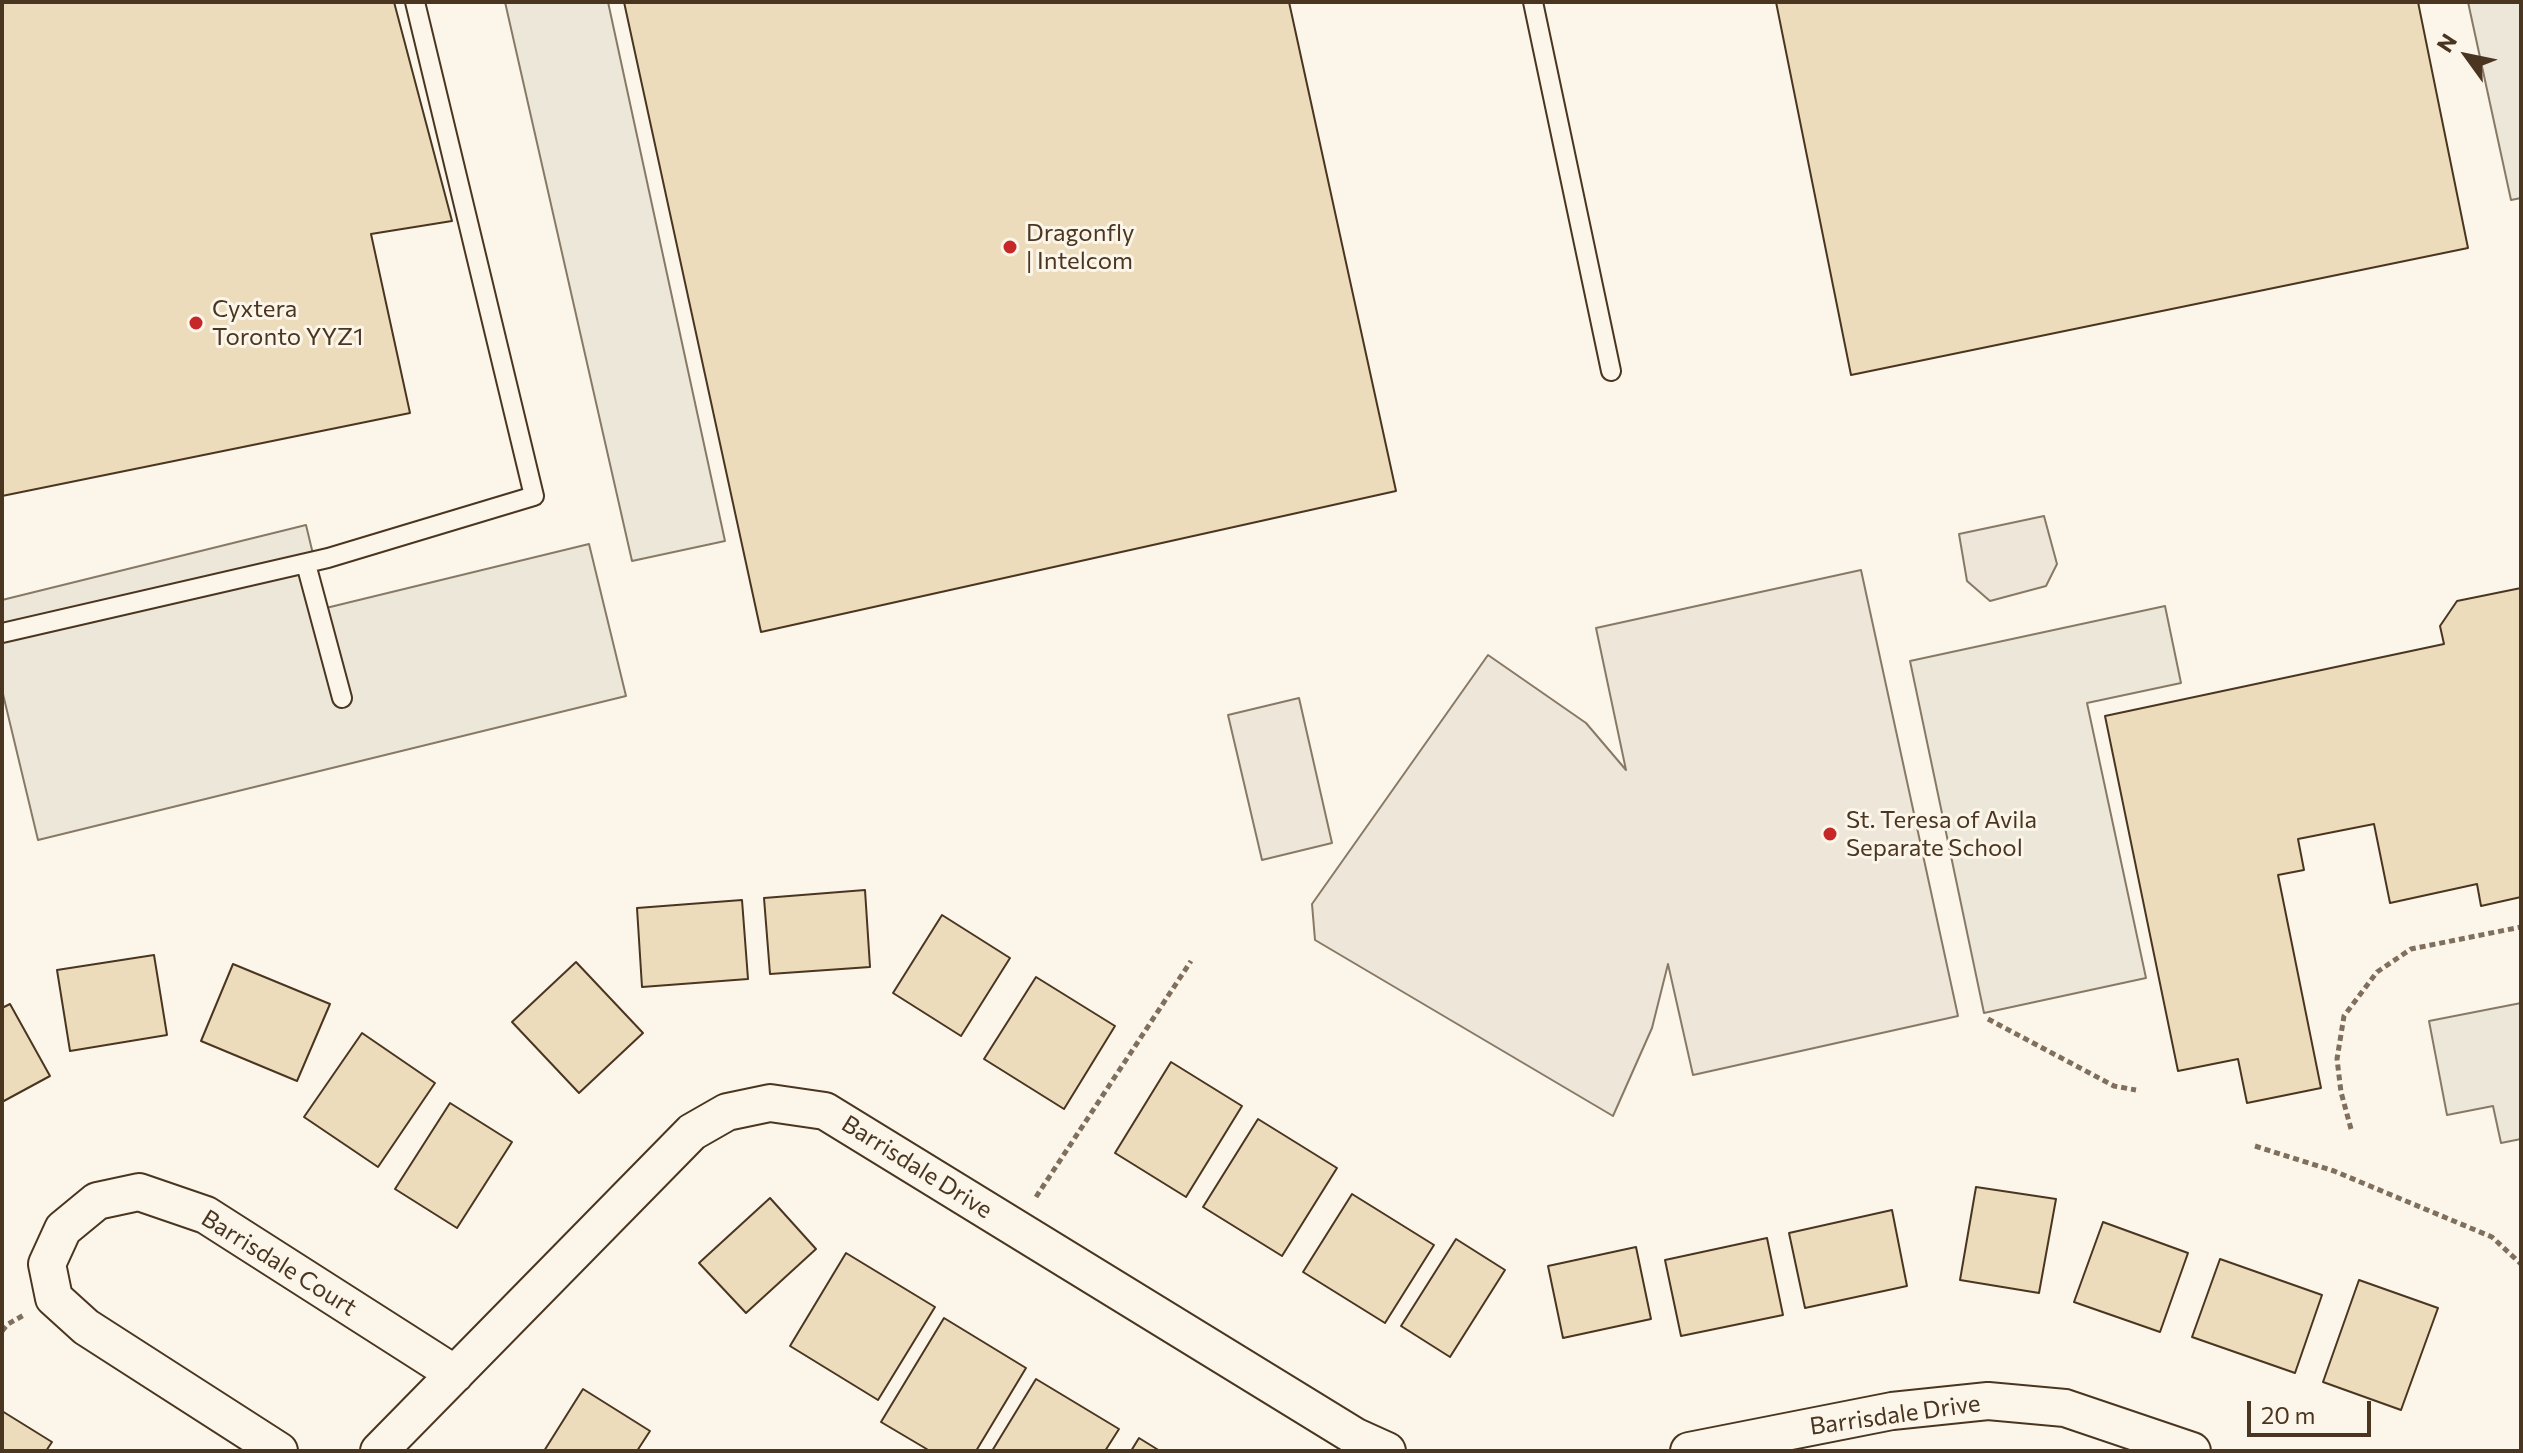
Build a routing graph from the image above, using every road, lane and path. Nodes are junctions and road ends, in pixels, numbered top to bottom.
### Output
1 (415, 2) edge
2 (1533, 2) edge
3 (1611, 371) dead end
4 (306, 564) junction
5 (2, 633) edge
6 (342, 698) dead end
7 (2521, 927) edge
8 (1191, 961) dead end
9 (1988, 1019) dead end
10 (2136, 1090) dead end
11 (2351, 1129) dead end
12 (2255, 1146) dead end
13 (1015, 1228) junction
14 (2521, 1264) edge
15 (455, 1374) junction
16 (279, 1451) edge
17 (379, 1451) edge
18 (1387, 1451) edge
19 (1689, 1451) edge
20 (2192, 1451) edge

1 - 4 lane
2 - 3 lane
4 - 5 lane
4 - 6 lane
7 - 11 path
8 - 13 path
9 - 10 path
12 - 14 path
13 - 15 street, Barrisdale Drive
13 - 18 street, Barrisdale Drive
15 - 16 street, Barrisdale Court
15 - 17 street, Barrisdale Drive
19 - 20 street, Barrisdale Drive

